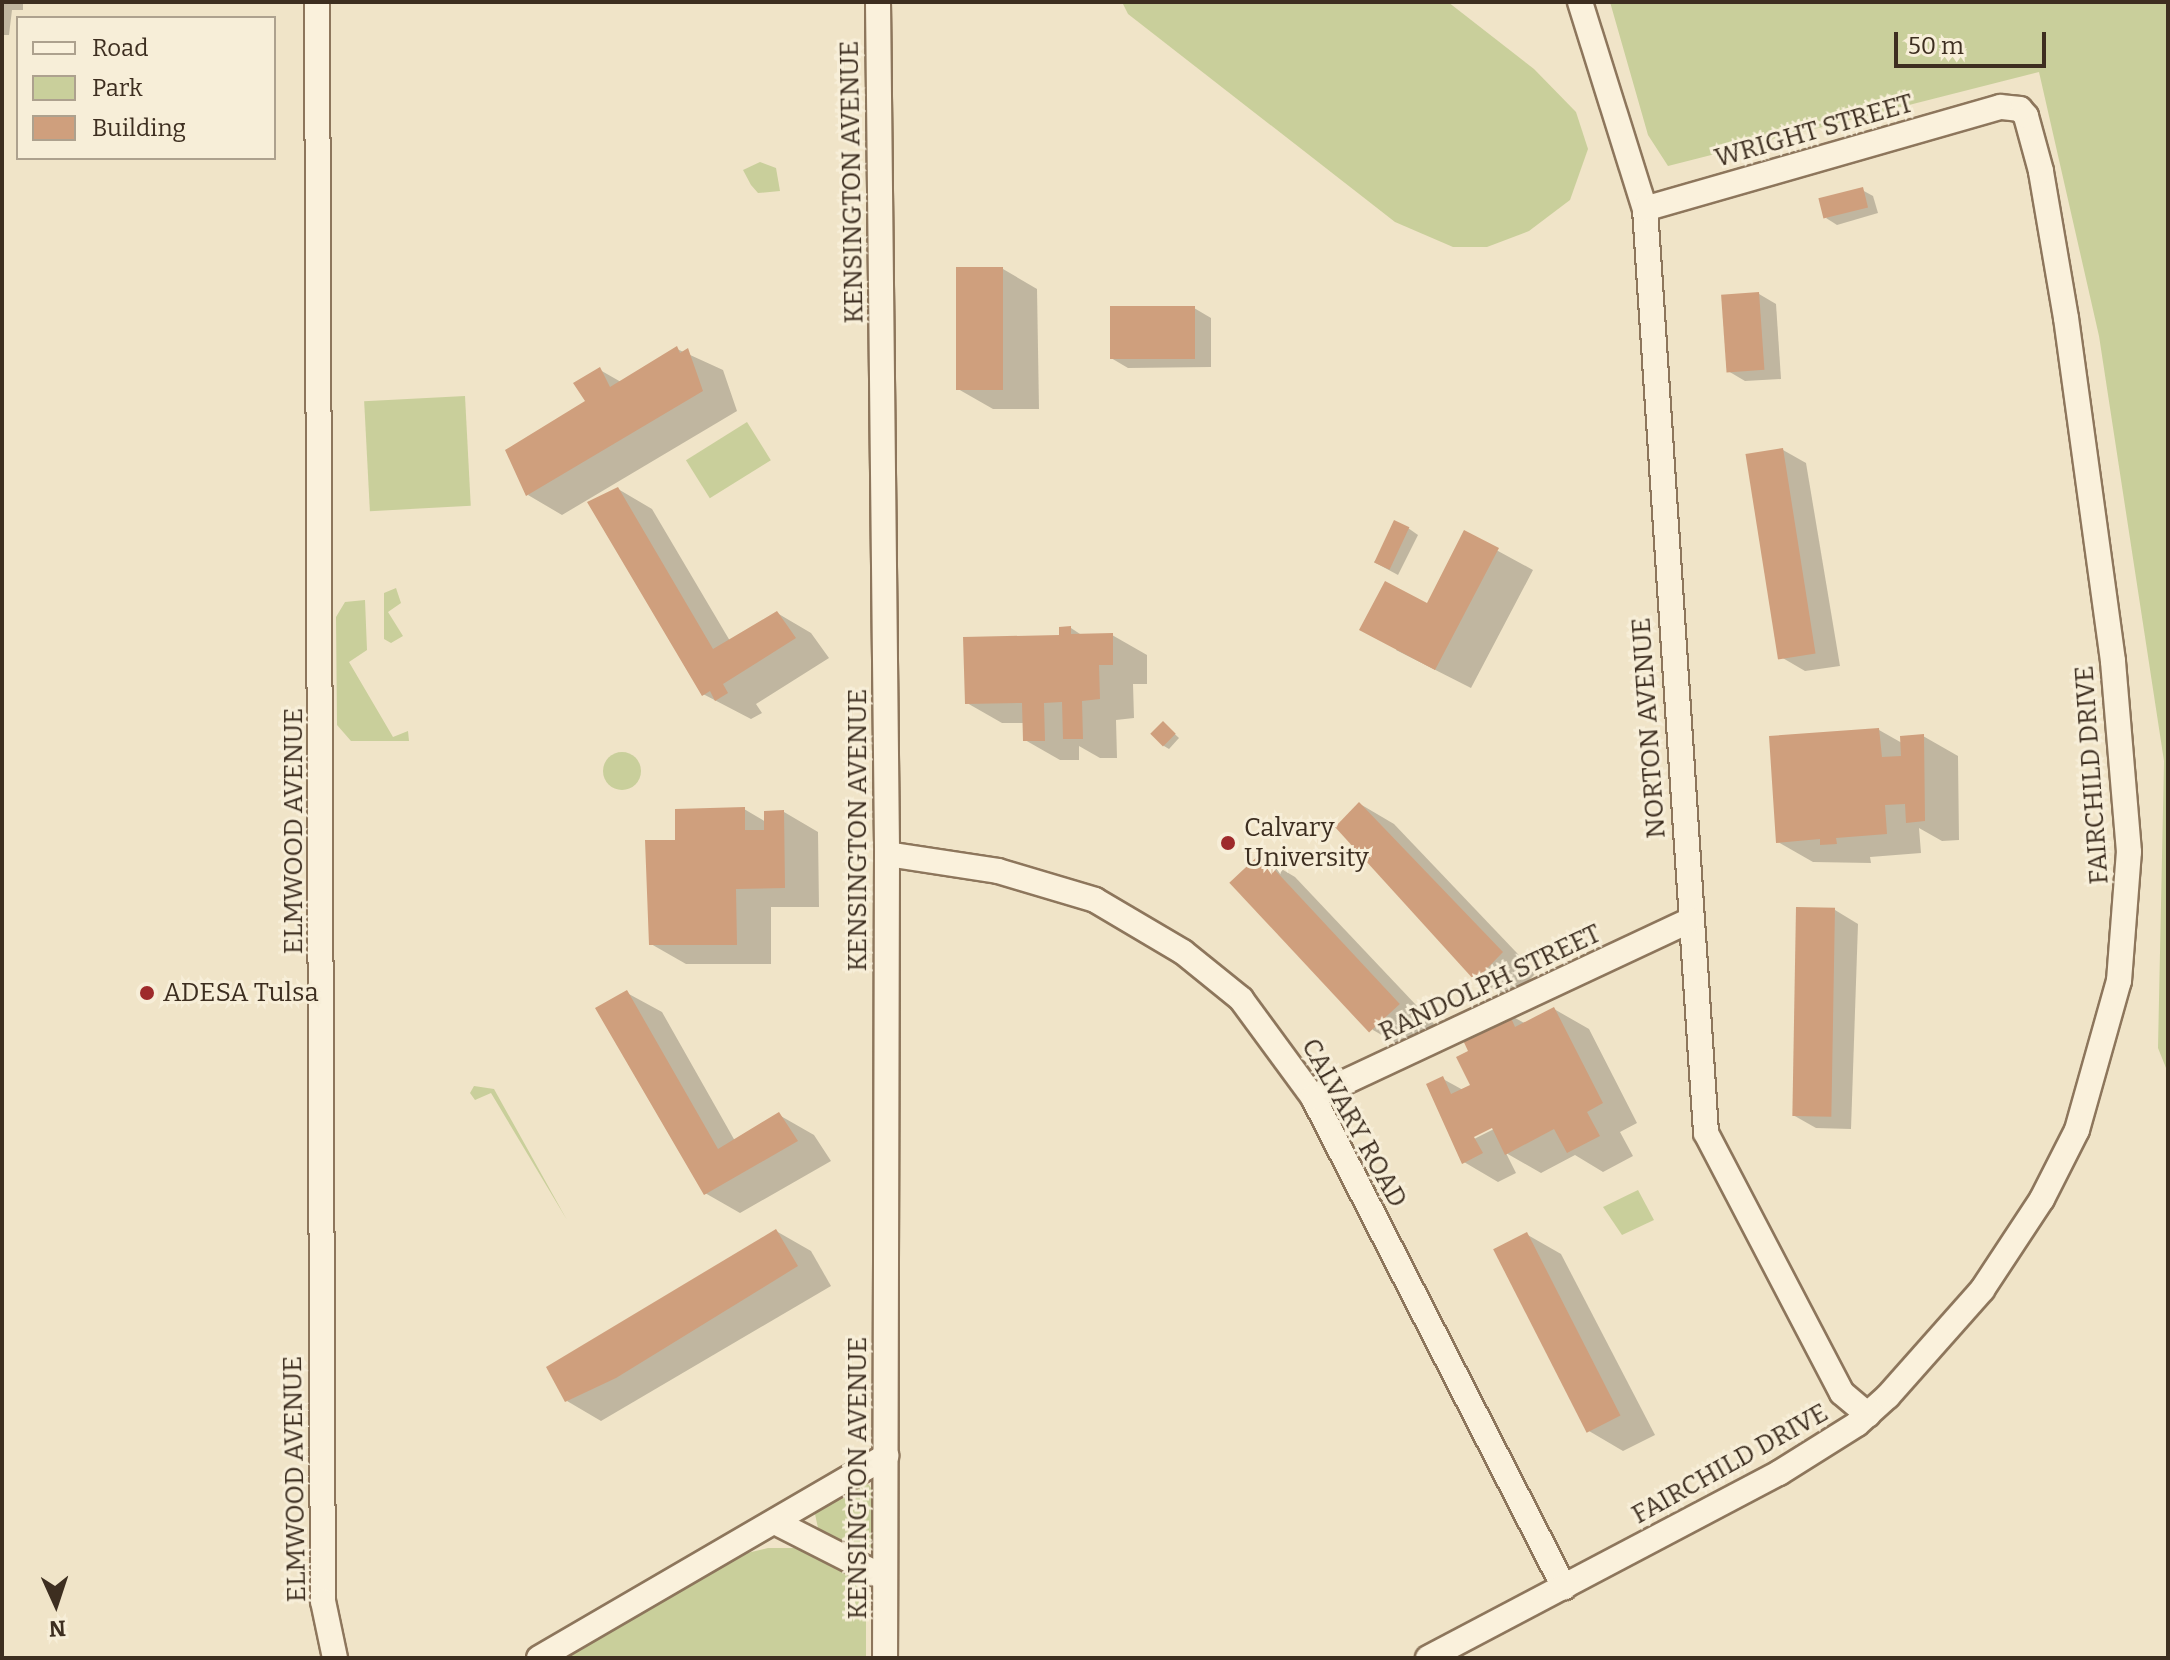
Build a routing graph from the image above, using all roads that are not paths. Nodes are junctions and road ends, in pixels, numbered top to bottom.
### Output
1 (317, 2) edge
2 (878, 2) edge
3 (1580, 2) edge
4 (2000, 107) joint
5 (1645, 209) junction
6 (887, 854) junction
7 (1690, 920) junction
8 (1313, 1097) junction
9 (1868, 1415) junction
10 (886, 1456) junction
11 (775, 1522) junction
12 (885, 1578) junction
13 (1564, 1587) junction
14 (335, 1658) edge
15 (539, 1658) edge
16 (885, 1658) edge
17 (1428, 1658) edge

1 - 14 street, ELMWOOD AVENUE
2 - 6 street, KENSINGTON AVENUE
3 - 5 street, NORTON AVENUE
4 - 5 street, WRIGHT STREET
4 - 9 street, FAIRCHILD DRIVE
5 - 7 street, NORTON AVENUE
6 - 8 street, CALVARY ROAD
6 - 10 street, KENSINGTON AVENUE
7 - 8 street, RANDOLPH STREET
7 - 9 street, NORTON AVENUE
8 - 13 street, CALVARY ROAD
9 - 13 street, FAIRCHILD DRIVE
10 - 11 street
10 - 12 street, KENSINGTON AVENUE
11 - 12 street
11 - 15 street
12 - 16 street, KENSINGTON AVENUE
13 - 17 street, FAIRCHILD DRIVE

